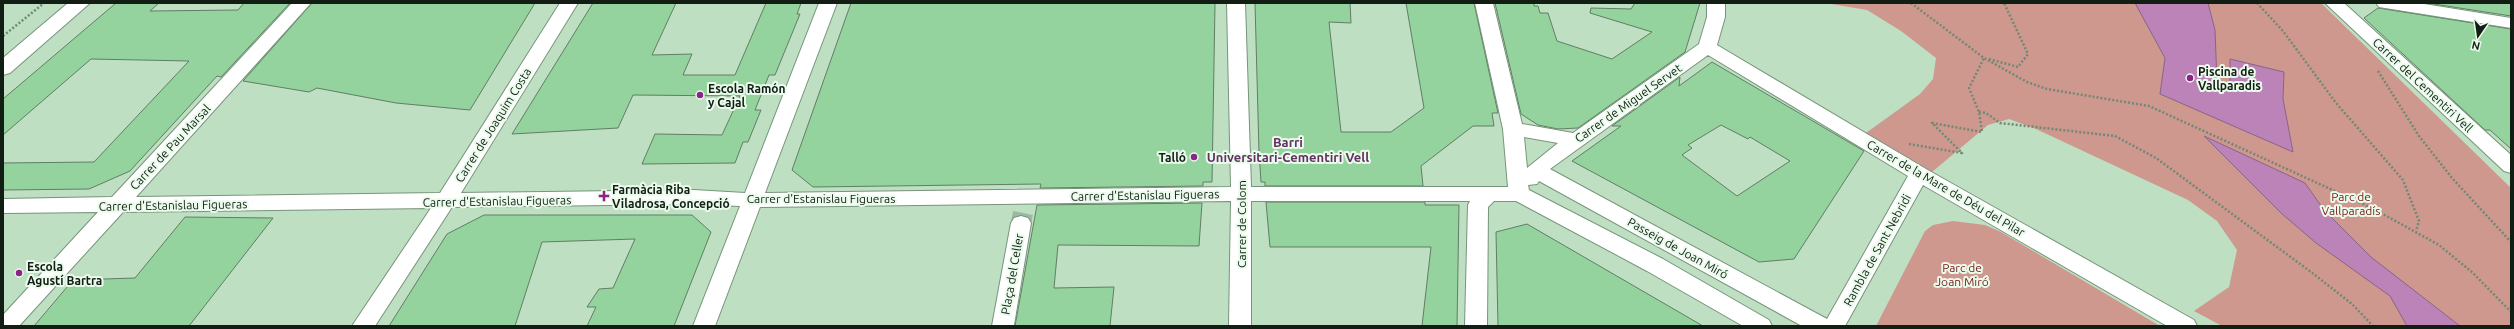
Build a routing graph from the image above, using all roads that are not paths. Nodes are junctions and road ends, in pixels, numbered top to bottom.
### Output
1 (62, 3) edge
2 (80, 3) edge
3 (302, 3) edge
4 (569, 3) edge
5 (828, 3) edge
6 (1236, 3) edge
7 (1484, 3) edge
8 (1716, 3) edge
9 (2334, 3) edge
10 (2385, 3) edge
11 (2511, 23) edge
12 (1707, 47) junction
13 (3, 53) edge
14 (3, 69) edge
15 (1513, 129) junction
16 (1576, 140) junction
17 (2510, 165) edge
18 (1536, 170) junction
19 (1919, 174) junction
20 (1241, 194) junction
21 (1519, 194) junction
22 (1488, 195) junction
23 (752, 200) junction
24 (445, 202) junction
25 (3, 206) edge
26 (116, 206) junction
27 (1024, 211) junction
28 (1003, 325) edge
29 (6, 326) edge
30 (363, 326) edge
31 (704, 326) edge
32 (1240, 326) edge
33 (1476, 326) edge
34 (1761, 326) edge
35 (1821, 326) edge
36 (1834, 326) edge
37 (2186, 326) edge

1 - 13 street
2 - 14 street
3 - 26 street, Carrer de Pau Marsal
4 - 24 street, Carrer de Joaquim Costa
5 - 23 street
6 - 20 street, Carrer de Colom
7 - 15 street
8 - 12 street
9 - 17 street, Carrer del Cementiri Vell
10 - 11 street
12 - 16 street, Carrer de Miguel Servet
12 - 19 street, Carrer de la Mare de Déu del Pilar
15 - 16 street
15 - 21 street
16 - 18 street, Carrer de Miguel Servet
18 - 21 street, Carrer de Miguel Servet
18 - 35 street, Passeig de Joan Miró
19 - 36 street, Rambla de Sant Nebridi
19 - 37 street, Carrer de la Mare de Déu del Pilar
20 - 22 street, Carrer d'Estanislau Figueras
20 - 27 street, Carrer d'Estanislau Figueras
20 - 32 street, Carrer de Colom
21 - 22 street, Carrer d'Estanislau Figueras
21 - 34 street
22 - 33 street
23 - 24 street, Carrer d'Estanislau Figueras
23 - 27 street, Carrer d'Estanislau Figueras
23 - 31 street
24 - 26 street, Carrer d'Estanislau Figueras
24 - 30 street, Carrer de Joaquim Costa
25 - 26 street, Carrer d'Estanislau Figueras
26 - 29 street, Carrer de Pau Marsal
27 - 28 street, Plaça del Celler

